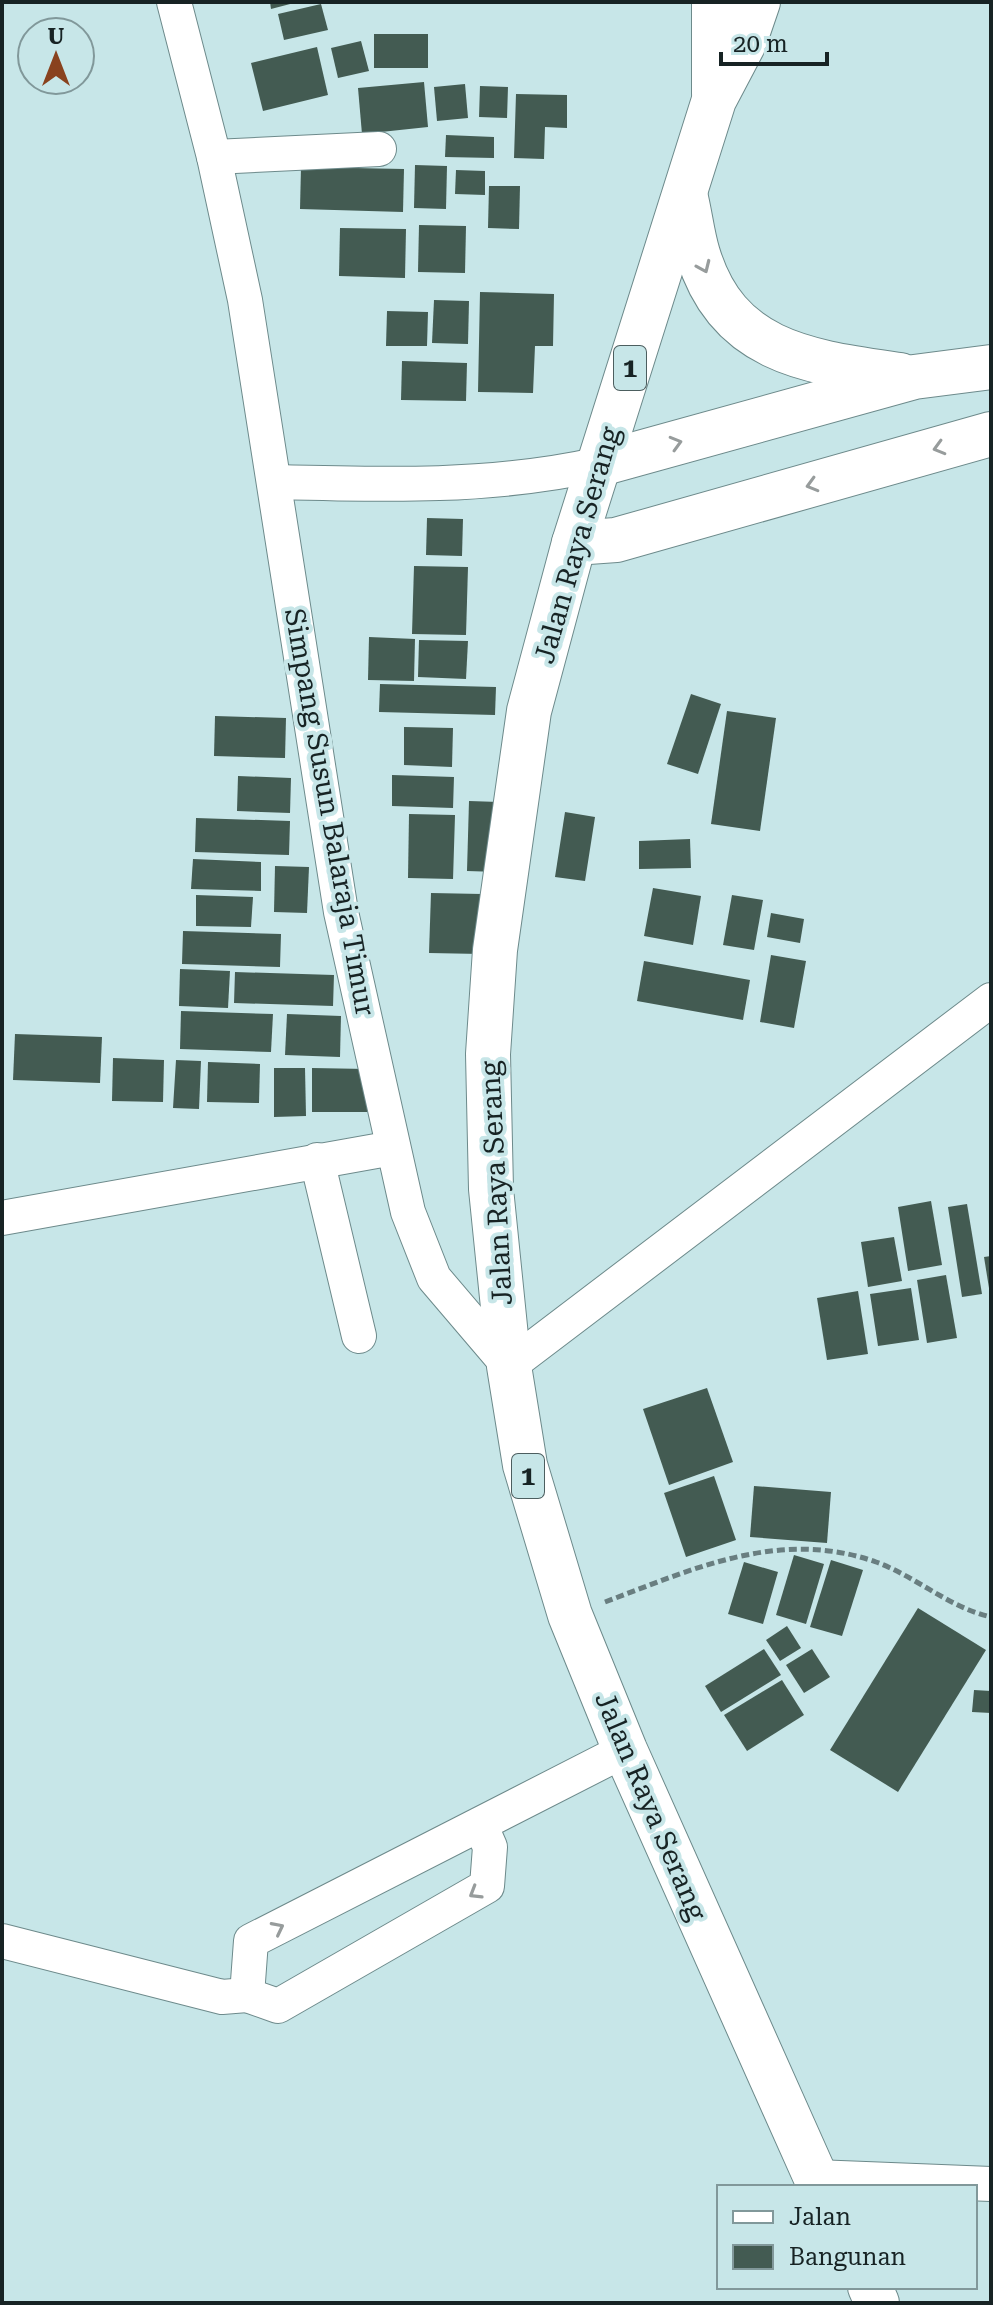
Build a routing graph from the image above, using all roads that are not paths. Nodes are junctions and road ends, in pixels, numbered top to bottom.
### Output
1 (174, 2) edge
2 (714, 2) edge
3 (758, 2) edge
4 (714, 100) junction
5 (379, 149) dead end
6 (214, 157) junction
7 (685, 191) junction
8 (991, 367) edge
9 (914, 377) junction
10 (991, 434) edge
11 (600, 464) junction
12 (276, 482) junction
13 (574, 543) junction
14 (991, 1000) edge
15 (393, 1148) junction
16 (317, 1160) junction
17 (2, 1218) edge
18 (359, 1336) dead end
19 (509, 1366) junction
20 (625, 1750) junction
21 (480, 1824) junction
22 (2, 1941) edge
23 (247, 1995) junction
24 (818, 2182) edge
25 (991, 2184) edge

1 - 6 street, Simpang Susun Balaraja Timur
2 - 4 highway, Jalan Raya Serang / 1
3 - 4 highway, Jalan Raya Serang / 1
4 - 7 highway, Jalan Raya Serang / 1
5 - 6 street
6 - 12 street, Simpang Susun Balaraja Timur
7 -> 9 highway
7 - 11 highway, Jalan Raya Serang / 1
8 - 9 highway
11 -> 9 highway
10 -> 13 highway
11 - 12 street
11 - 13 highway, Jalan Raya Serang / 1
12 - 15 street, Simpang Susun Balaraja Timur
13 - 19 highway, Jalan Raya Serang / 1
14 - 19 street
15 - 16 street
15 - 19 street, Simpang Susun Balaraja Timur
16 - 17 street
16 - 18 street
19 - 20 highway, Jalan Raya Serang / 1
20 - 21 street
20 - 24 highway, Jalan Raya Serang / 1
23 -> 21 street
21 -> 23 street
22 - 23 street
24 - 25 street

